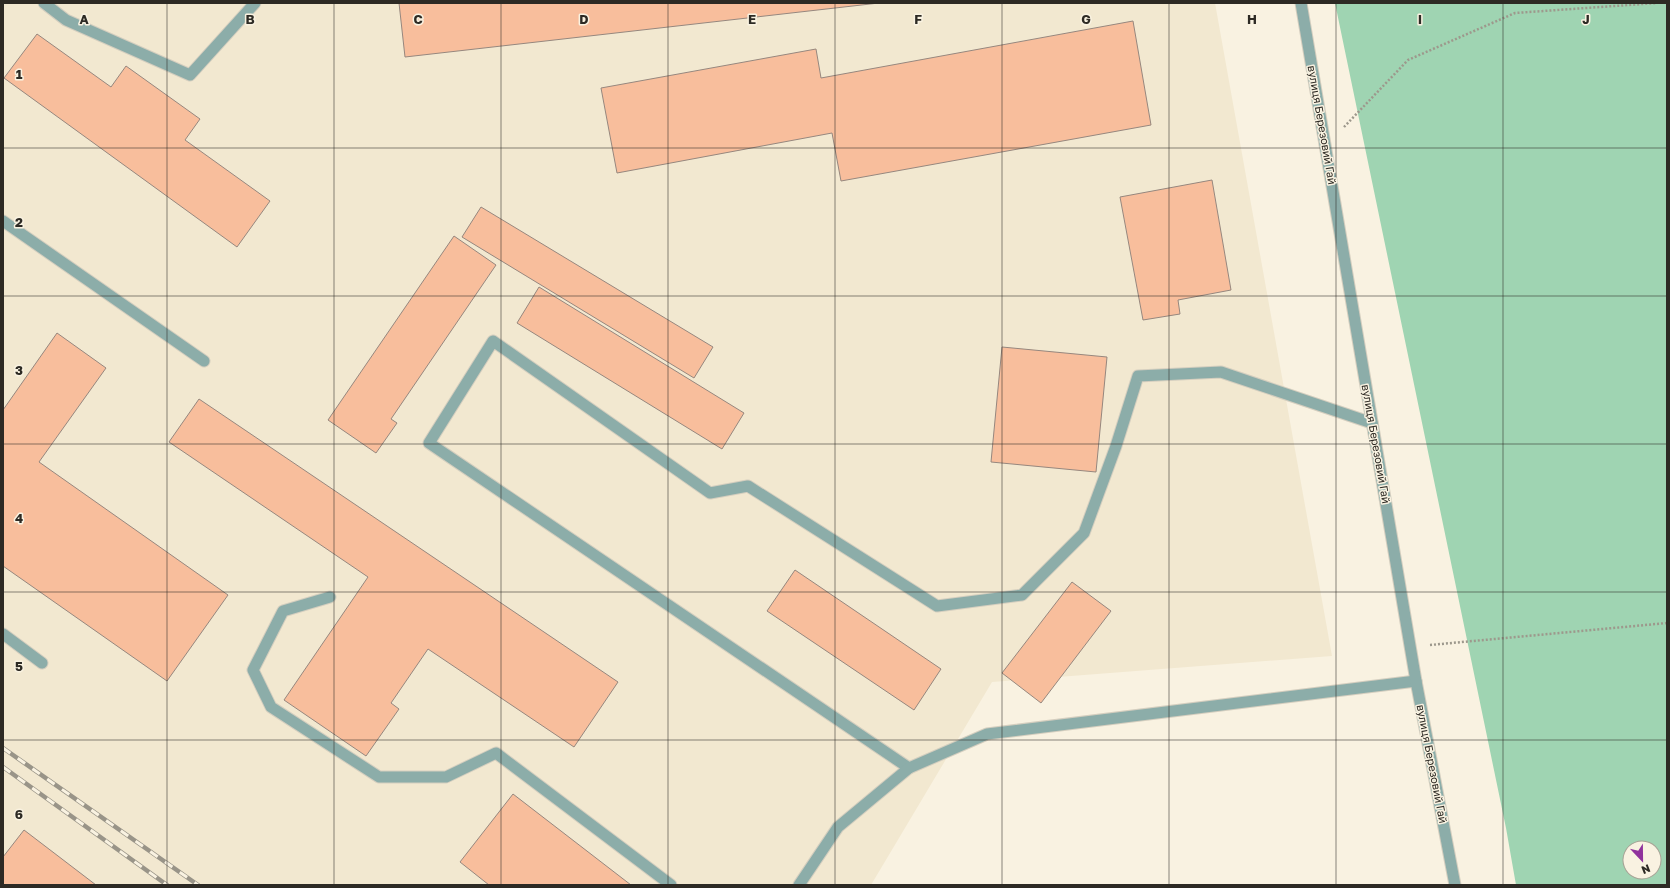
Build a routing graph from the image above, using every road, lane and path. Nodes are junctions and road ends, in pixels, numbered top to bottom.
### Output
1 (44, 3) edge
2 (255, 3) edge
3 (1301, 3) edge
4 (1656, 3) edge
5 (1326, 146) junction
6 (3, 221) edge
7 (204, 362) dead end
8 (1372, 423) junction
9 (330, 597) dead end
10 (1667, 623) edge
11 (3, 634) edge
12 (1410, 646) junction
13 (42, 663) dead end
14 (1416, 681) junction
15 (909, 768) junction
16 (671, 885) edge
17 (799, 885) edge
18 (1455, 885) edge

1 - 2 street
3 - 5 street, вулиця Березовий Гай
4 - 5 path
5 - 8 street, вулиця Березовий Гай
6 - 7 street
8 - 12 street, вулиця Березовий Гай
8 - 15 street
9 - 16 street
10 - 12 path
11 - 13 street
12 - 14 street, вулиця Березовий Гай
14 - 15 street
14 - 18 street, вулиця Березовий Гай
15 - 17 street

